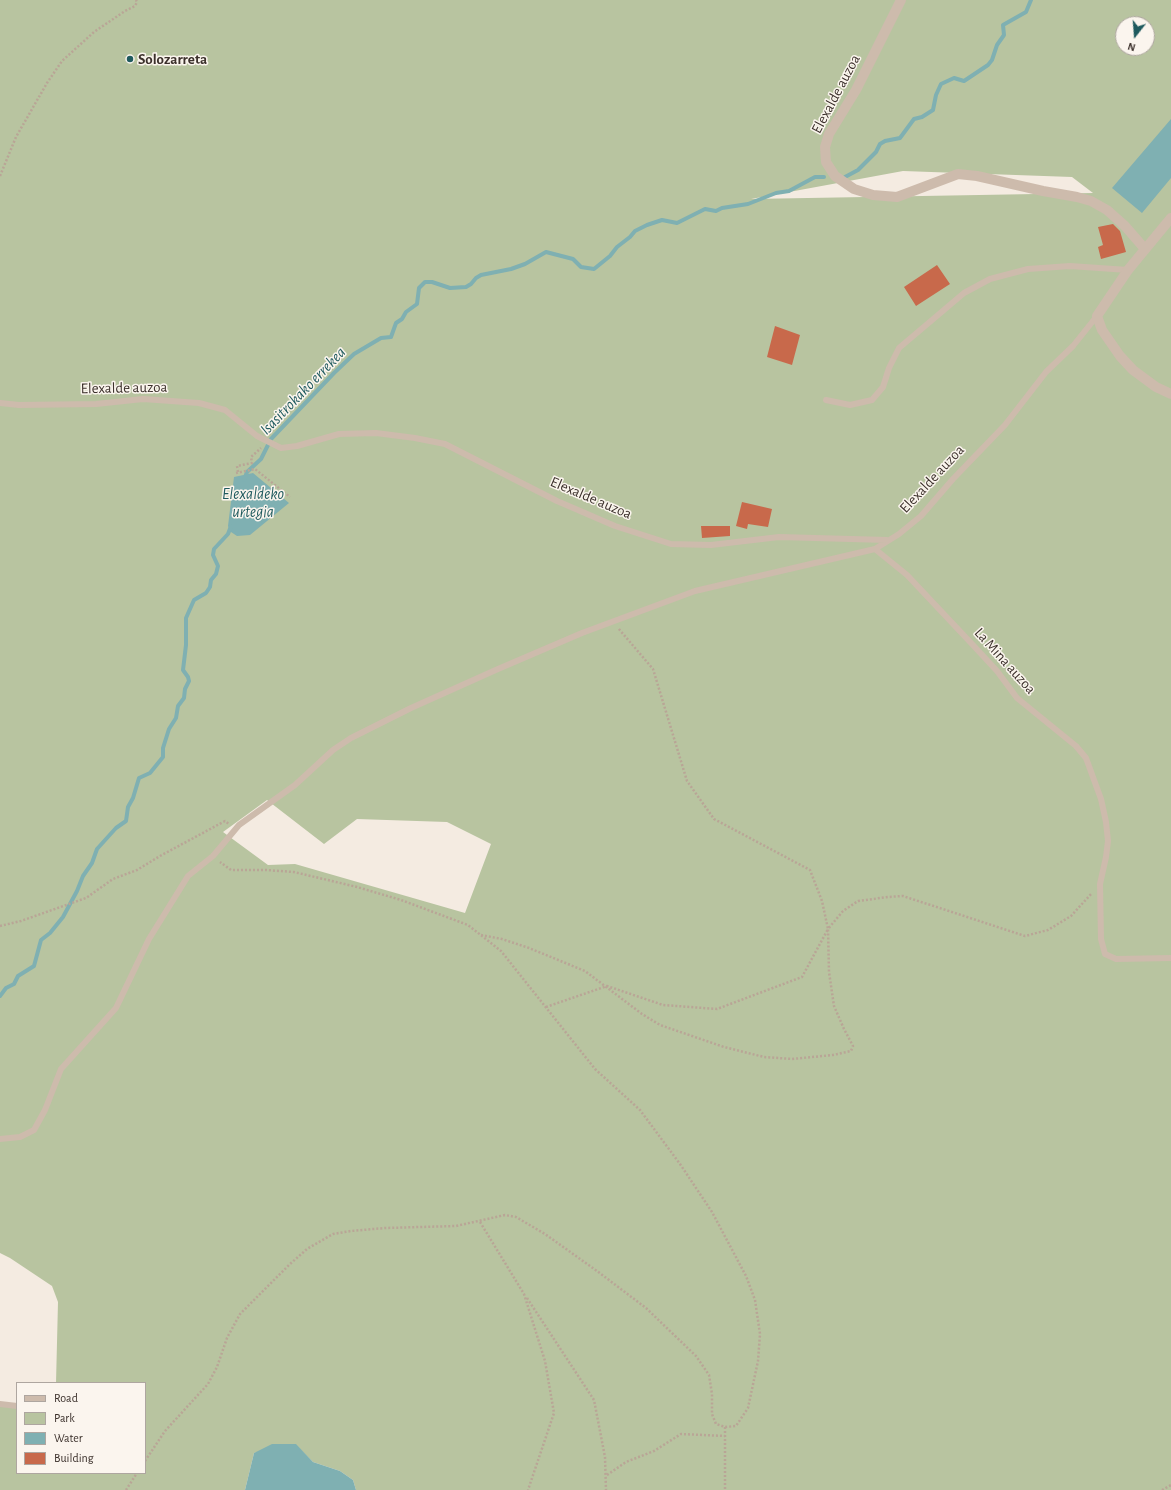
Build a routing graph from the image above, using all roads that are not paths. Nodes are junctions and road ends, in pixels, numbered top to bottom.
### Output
1 (901, 0) edge
2 (1171, 218) edge
3 (1145, 249) junction
4 (1128, 270) junction
5 (1097, 316) junction
6 (1171, 394) edge
7 (826, 400) dead end
8 (0, 404) edge
9 (887, 540) junction
10 (875, 548) junction
11 (1171, 958) edge
12 (0, 1139) edge
13 (0, 1404) edge
14 (16, 1406) edge

1 - 3 street, Elexalde auzoa
2 - 3 street, Elexalde auzoa
3 - 4 street, Elexalde auzoa
4 - 5 street, Elexalde auzoa
4 - 7 lane
5 - 6 street
5 - 9 lane, Elexalde auzoa
8 - 9 lane, Elexalde auzoa
9 - 10 lane
10 - 11 lane, La Mina auzoa
10 - 12 lane
13 - 14 lane

